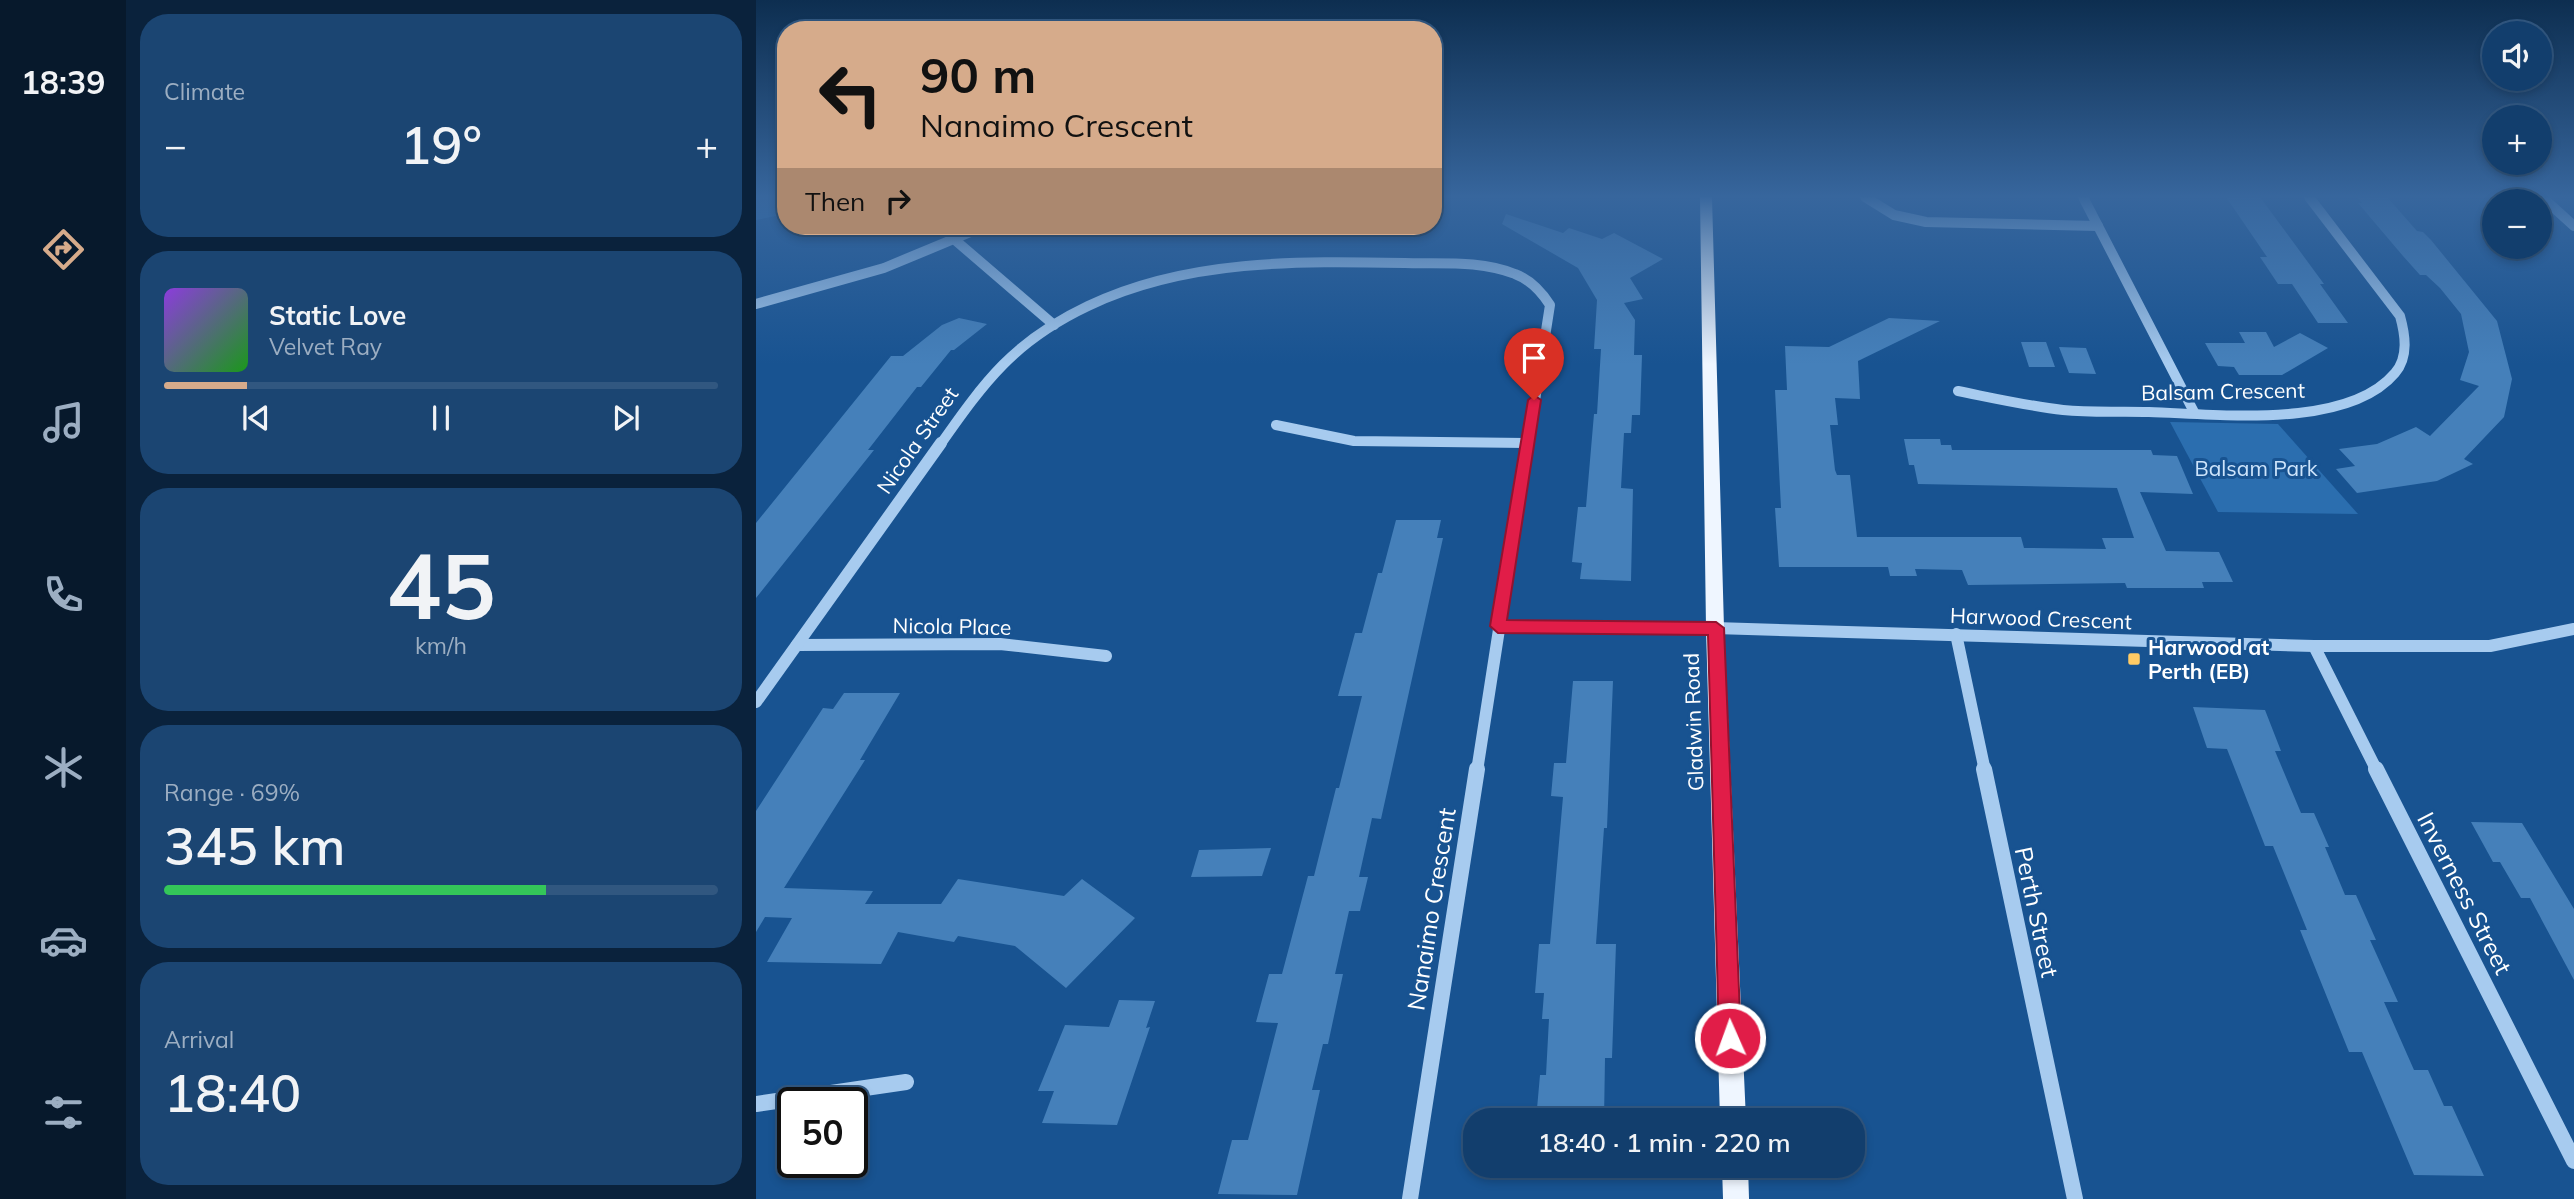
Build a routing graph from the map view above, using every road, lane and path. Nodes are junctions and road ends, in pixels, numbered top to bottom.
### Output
1 (922, 253) edge
2 (970, 253) edge
3 (1707, 253) edge
4 (2112, 253) edge
5 (2352, 253) edge
6 (756, 304) edge
7 (1054, 325) junction
8 (1958, 391) dead end
9 (2194, 412) junction
10 (1276, 425) dead end
11 (1527, 443) junction
12 (1498, 626) junction
13 (1716, 628) junction
14 (2574, 629) edge
15 (1956, 634) junction
16 (797, 645) junction
17 (2314, 646) junction
18 (1106, 656) dead end
19 (756, 702) edge
20 (906, 1082) dead end
21 (756, 1104) edge
22 (1733, 1108) edge
23 (2574, 1161) edge
24 (1735, 1178) edge
25 (1410, 1199) edge
26 (1736, 1199) edge
27 (2074, 1199) edge

1 - 6 street
2 - 7 street
3 - 13 main road, Gladwin Road
4 - 9 street
5 - 9 street, Balsam Crescent
7 - 11 street, Nanaimo Crescent
7 - 16 street, Nicola Street
8 - 9 street, Balsam Crescent
10 - 11 street
11 - 12 street, Nanaimo Crescent
12 - 13 street
12 - 25 street, Nanaimo Crescent
13 - 15 street, Harwood Crescent
13 - 22 main road, Gladwin Road
14 - 17 street, Harwood Crescent
15 - 17 street, Harwood Crescent
15 - 27 street, Perth Street
16 - 18 street, Nicola Place
16 - 19 street, Nicola Street
17 - 23 street, Inverness Street
20 - 21 street
24 - 26 main road

